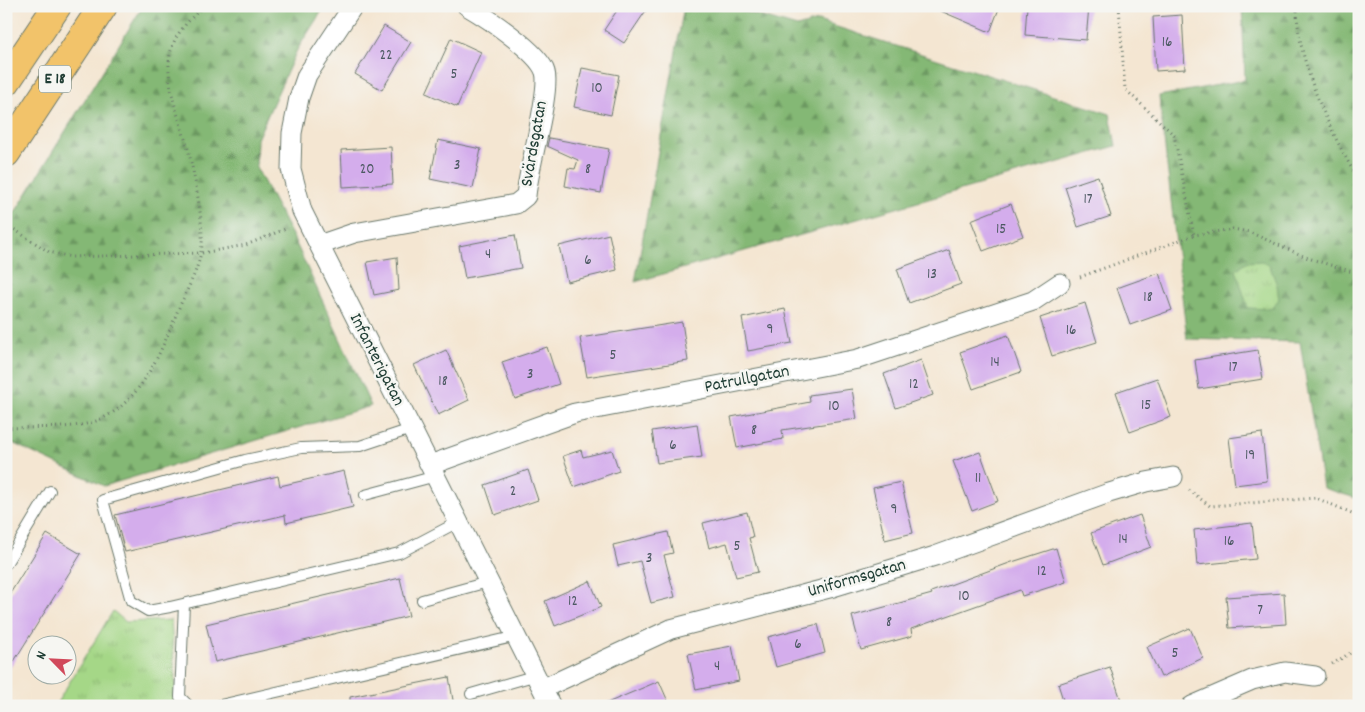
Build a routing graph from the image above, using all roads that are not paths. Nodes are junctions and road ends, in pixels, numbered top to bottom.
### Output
1 (57, 6) edge
2 (103, 6) edge
3 (353, 6) edge
4 (467, 6) edge
5 (6, 82) edge
6 (6, 153) edge
7 (319, 245) junction
8 (1060, 282) road end
9 (411, 429) junction
10 (433, 471) junction
11 (1173, 477) road end
12 (50, 491) dead end
13 (365, 495) dead end
14 (458, 522) junction
15 (6, 564) edge
16 (488, 582) junction
17 (422, 600) dead end
18 (184, 604) junction
19 (517, 636) junction
20 (1315, 676) road end
21 (541, 682) junction
22 (471, 694) dead end
23 (259, 701) edge
24 (189, 706) edge
25 (216, 706) edge
26 (551, 706) edge
27 (1192, 706) edge

1 - 5 highway, E 18
2 - 6 highway, E 18
3 - 7 street, Infanterigatan
4 - 7 street, Svärdsgatan
7 - 9 street, Infanterigatan
8 - 10 street, Patrullgatan
9 - 10 street, Infanterigatan
9 - 18 lane
10 - 13 lane
10 - 14 street, Infanterigatan
11 - 21 street, Uniformsgatan
12 - 15 lane
14 - 16 street, Infanterigatan
14 - 18 lane
16 - 17 lane
16 - 19 street, Infanterigatan
18 - 24 lane
19 - 21 street, Infanterigatan
19 - 23 lane
20 - 27 street
21 - 22 lane
21 - 26 street, Infanterigatan
23 - 25 lane

